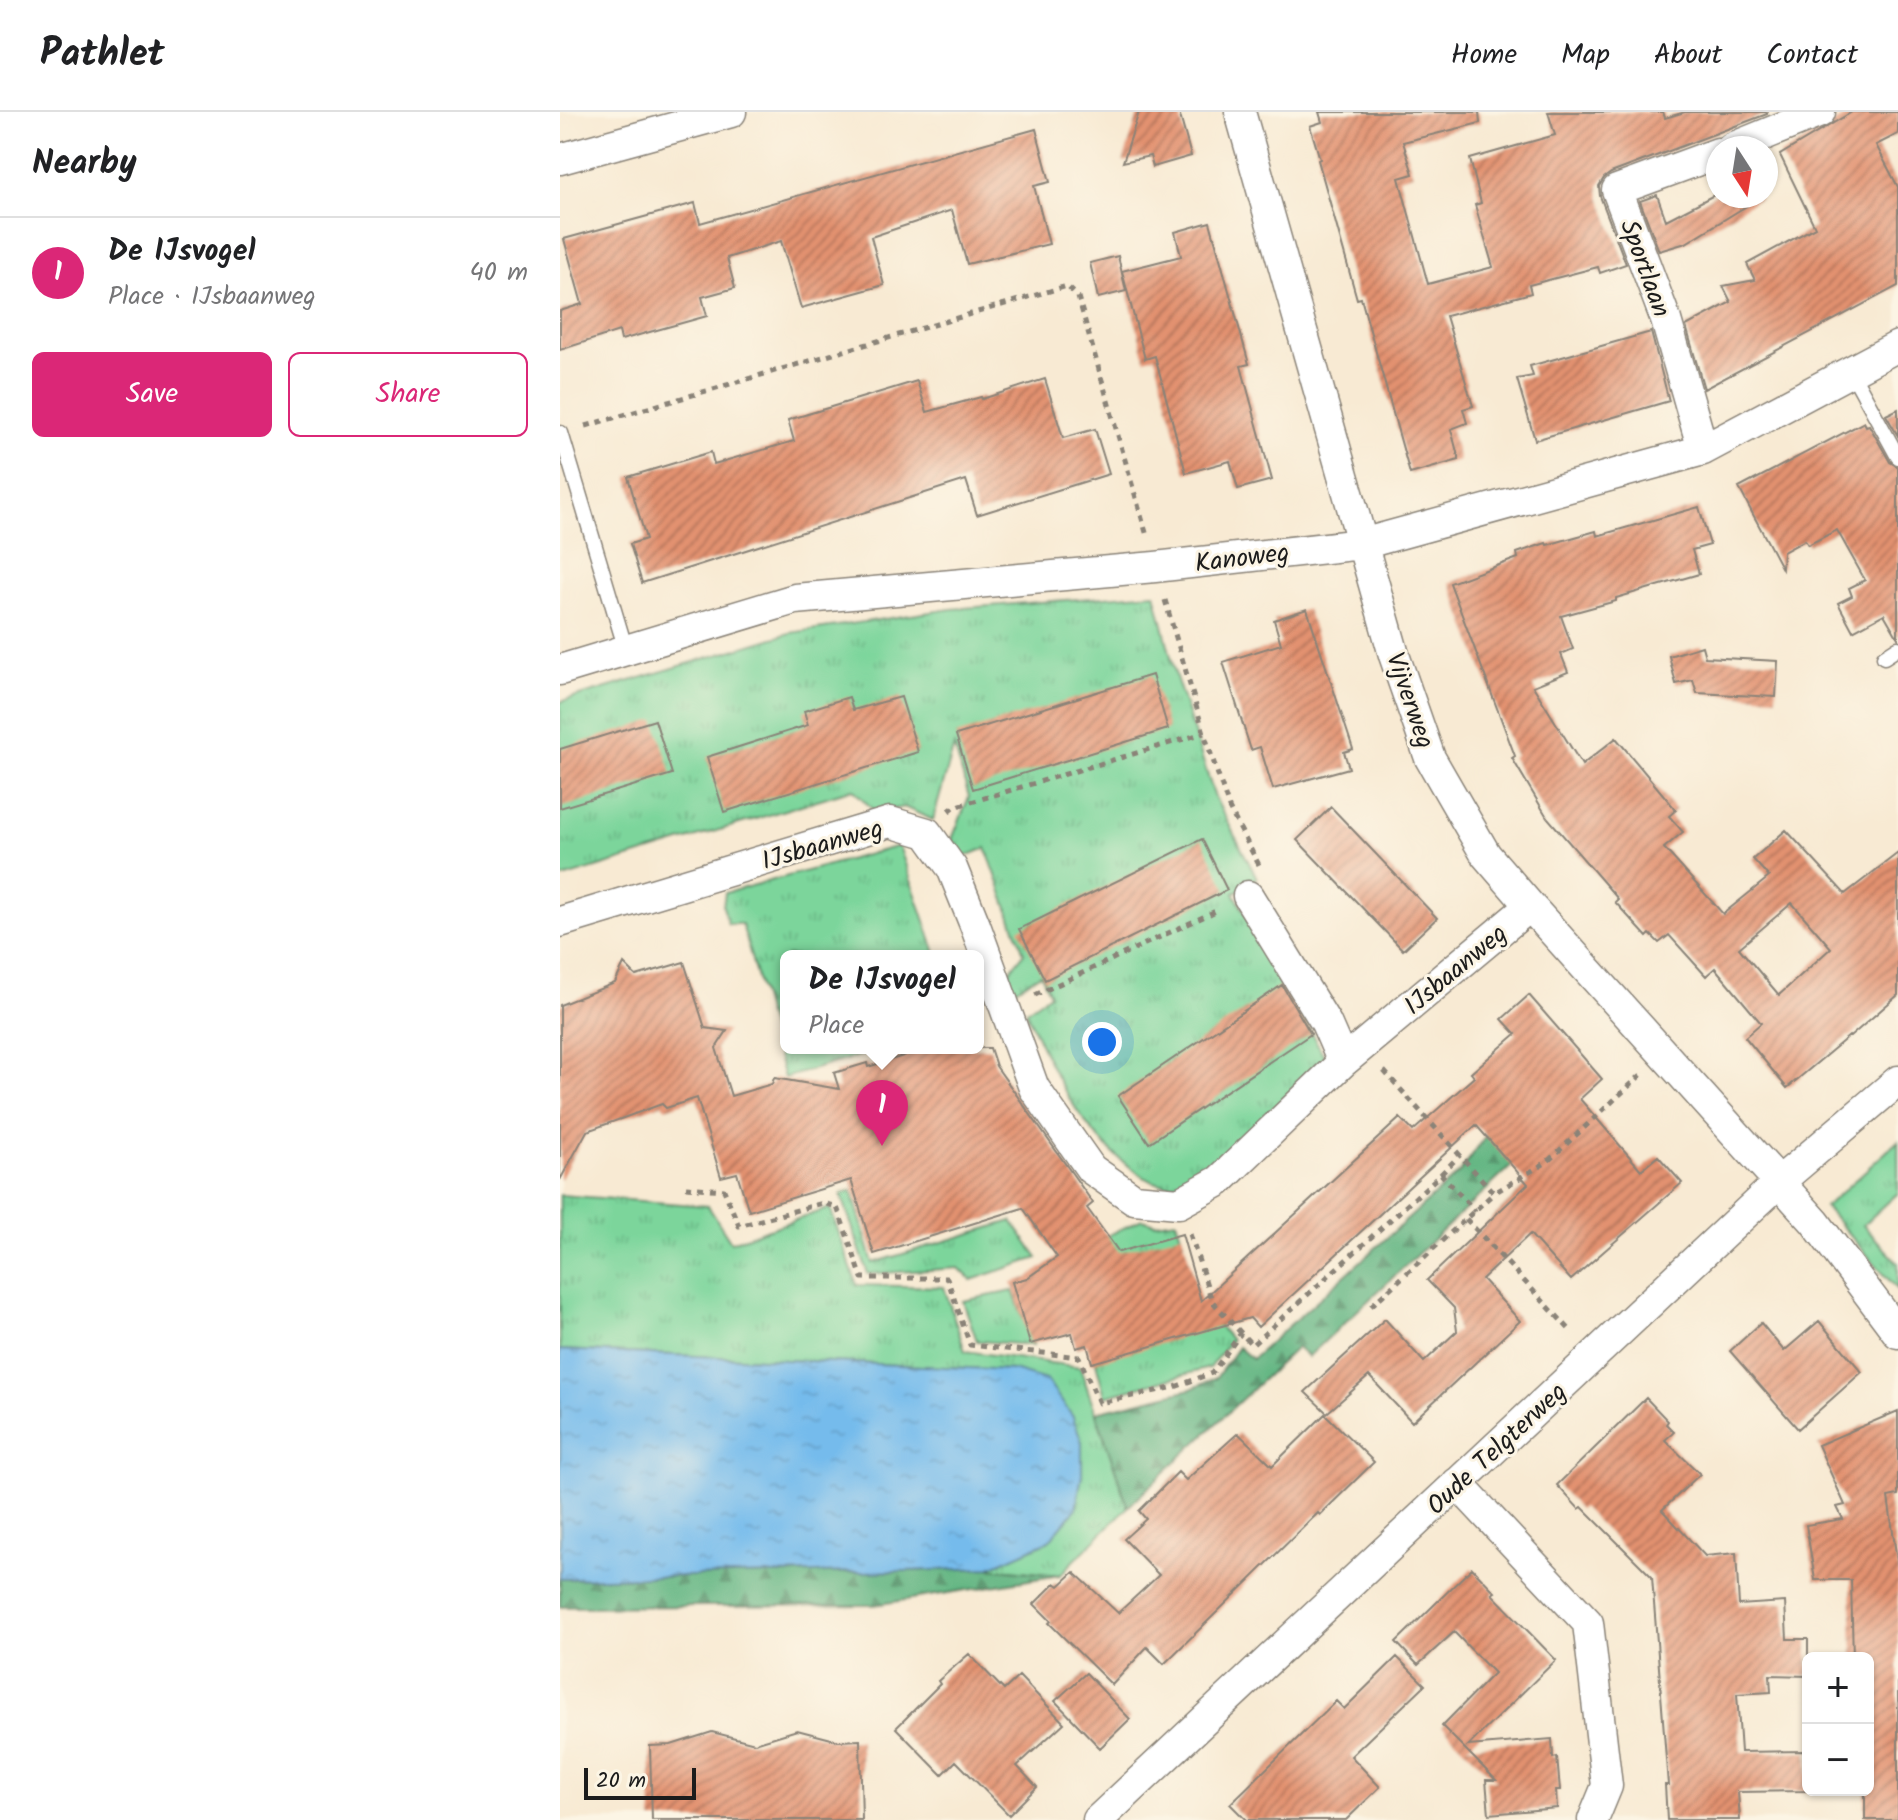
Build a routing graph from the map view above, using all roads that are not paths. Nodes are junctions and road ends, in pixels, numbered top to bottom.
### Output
1 (731, 112) edge
2 (1240, 112) edge
3 (1820, 112) edge
4 (1761, 136) edge
5 (1706, 157) edge
6 (560, 159) edge
7 (1898, 346) edge
8 (1851, 371) junction
9 (561, 433) edge
10 (1703, 450) junction
11 (1898, 457) edge
12 (1362, 544) junction
13 (1898, 648) edge
14 (626, 650) junction
15 (1884, 657) dead end
16 (560, 670) edge
17 (1248, 896) road end
18 (1530, 906) junction
19 (560, 922) edge
20 (984, 950) edge
21 (984, 950) edge
22 (1353, 1054) junction
23 (1898, 1081) edge
24 (1779, 1182) junction
25 (1898, 1333) edge
26 (1457, 1483) junction
27 (1098, 1820) edge
28 (1593, 1820) edge

1 - 6 street
2 - 12 street, Vijverweg
3 - 4 street
5 - 10 street, Sportlaan
7 - 8 street, Kanoweg
8 - 10 street, Kanoweg
8 - 11 lane
9 - 14 lane
10 - 12 street, Kanoweg
12 - 14 street, Kanoweg
12 - 18 street, Vijverweg
13 - 15 lane
14 - 16 street, Kanoweg
17 - 22 street
18 - 22 street, IJsbaanweg
18 - 24 street, Vijverweg
19 - 20 street, IJsbaanweg
21 - 22 street, IJsbaanweg
23 - 24 street, Oude Telgterweg
24 - 25 street, Vijverweg
24 - 26 street, Oude Telgterweg
26 - 27 street, Oude Telgterweg
26 - 28 street

